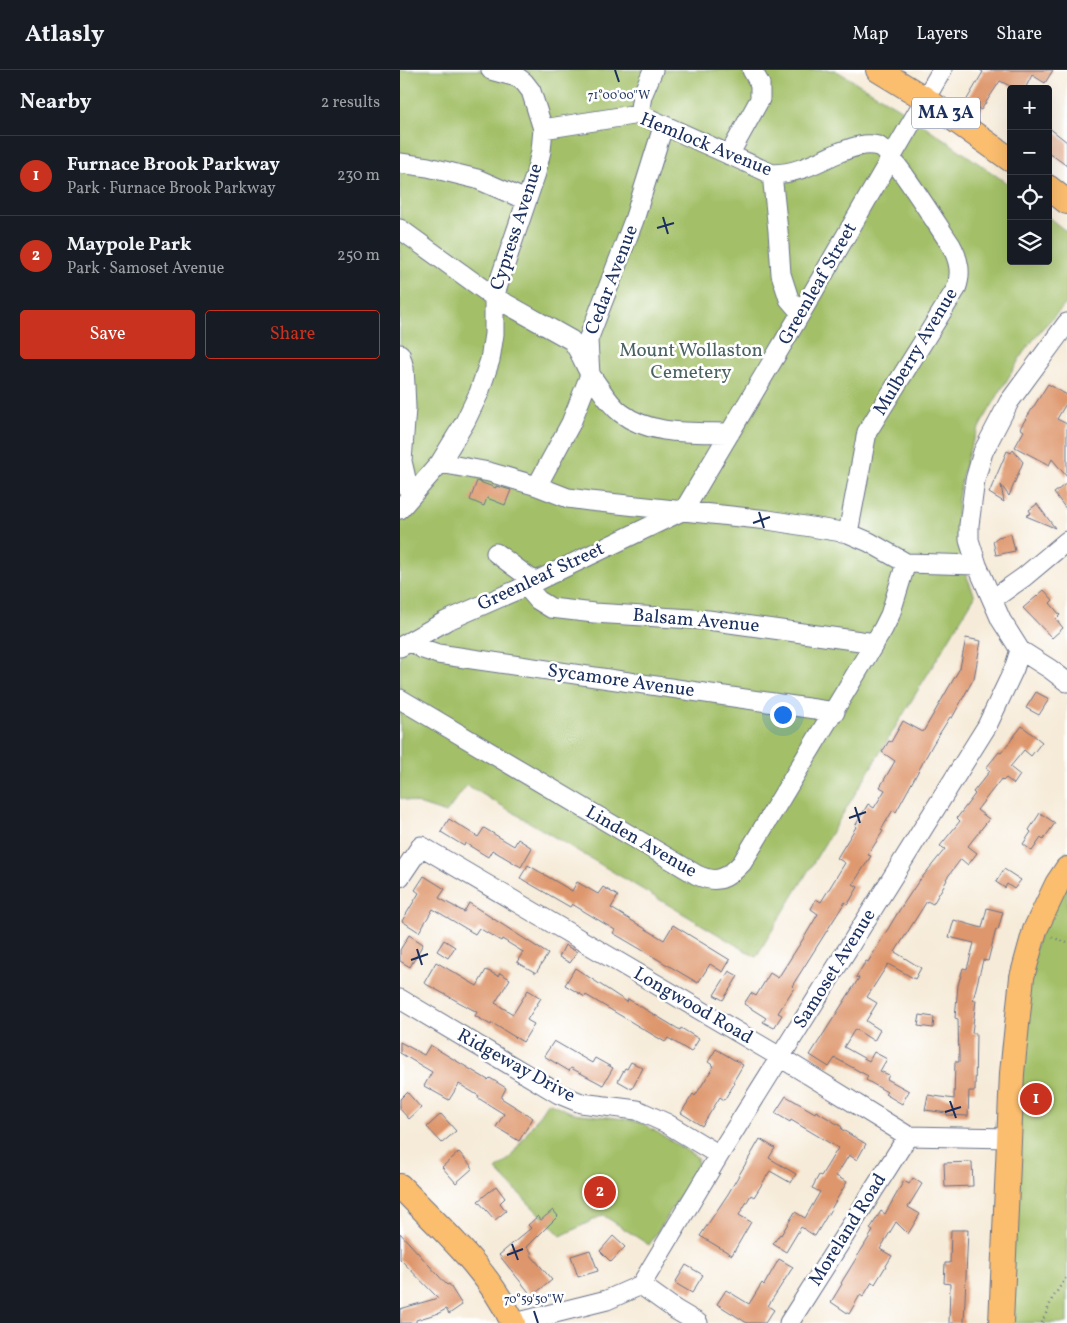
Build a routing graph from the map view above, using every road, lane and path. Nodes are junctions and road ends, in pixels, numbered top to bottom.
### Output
1 (491, 70) edge
2 (653, 70) edge
3 (752, 70) edge
4 (878, 70) edge
5 (942, 70) edge
6 (924, 98) junction
7 (639, 114) junction
8 (663, 127) junction
9 (543, 128) junction
10 (729, 155) junction
11 (892, 157) junction
12 (1007, 157) edge
13 (400, 163) edge
14 (772, 174) junction
15 (1052, 190) edge
16 (526, 200) junction
17 (1067, 202) edge
18 (400, 229) edge
19 (494, 297) junction
20 (801, 314) junction
21 (595, 322) junction
22 (1067, 324) edge
23 (560, 333) junction
24 (400, 354) edge
25 (590, 375) junction
26 (730, 433) junction
27 (440, 463) junction
28 (537, 486) junction
29 (405, 502) edge
30 (684, 510) junction
31 (848, 533) junction
32 (1067, 542) edge
33 (496, 553) dead end
34 (906, 564) junction
35 (977, 566) junction
36 (530, 584) junction
37 (992, 599) junction
38 (875, 643) junction
39 (406, 644) edge
40 (1020, 650) junction
41 (1067, 682) edge
42 (400, 699) edge
43 (835, 712) junction
44 (1067, 869) edge
45 (400, 877) edge
46 (400, 999) edge
47 (780, 1057) junction
48 (908, 1136) junction
49 (1010, 1138) junction
50 (719, 1155) junction
51 (400, 1186) edge
52 (1067, 1276) edge
53 (641, 1285) junction
54 (678, 1316) edge
55 (514, 1323) edge
56 (698, 1323) edge
57 (789, 1323) edge
58 (1001, 1323) edge
59 (1042, 1323) edge

1 - 9 street
2 - 7 street
3 - 10 street
4 - 6 main road, MA 3A
5 - 6 street, Greenleaf Street
6 - 11 street, Greenleaf Street
6 - 12 main road, MA 3A
7 - 8 street, Hemlock Avenue
7 - 9 street, Hemlock Avenue
8 - 10 street, Hemlock Avenue
8 - 21 street, Cedar Avenue
9 - 16 street, Cypress Avenue
10 - 14 street, Hemlock Avenue
11 - 14 street, Hemlock Avenue
11 - 20 street, Greenleaf Street
11 - 31 street, Mulberry Avenue
13 - 16 street
14 - 20 street
15 - 17 main road
16 - 19 street, Cypress Avenue
18 - 19 street
19 - 23 street
19 - 27 street, Cypress Avenue
20 - 26 street, Greenleaf Street
21 - 23 street
21 - 25 street, Cedar Avenue
22 - 35 street
23 - 25 street
24 - 29 street
25 - 26 street
25 - 28 street, Cedar Avenue
26 - 30 street, Greenleaf Street
27 - 28 street
27 - 29 street, Cypress Avenue
28 - 30 street
30 - 31 street
30 - 36 street, Greenleaf Street
31 - 34 street
32 - 37 street
33 - 36 street, Balsam Avenue
34 - 35 street
34 - 38 street, Linden Avenue
35 - 37 street
36 - 38 street, Balsam Avenue
36 - 39 street, Greenleaf Street
37 - 40 street
38 - 43 street, Linden Avenue
39 - 43 street, Sycamore Avenue
40 - 41 street
40 - 47 street, Samoset Avenue
42 - 43 street, Linden Avenue
44 - 49 main road
45 - 47 street, Longwood Road
46 - 50 street, Ridgeway Drive
47 - 48 street, Longwood Road
47 - 50 street, Samoset Avenue
48 - 49 street
48 - 57 street, Moreland Road
49 - 58 main road
50 - 53 street, Samoset Avenue
51 - 55 main road
52 - 59 path
53 - 54 street
53 - 55 street
54 - 56 street

